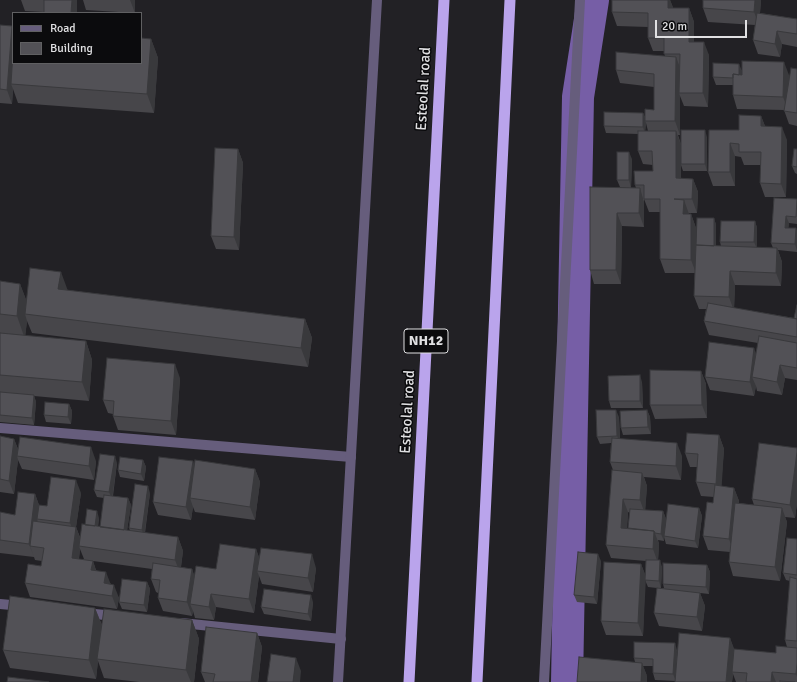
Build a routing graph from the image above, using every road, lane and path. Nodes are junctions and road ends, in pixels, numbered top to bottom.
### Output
1 (376, 0) edge
2 (444, 0) edge
3 (510, 0) edge
4 (580, 0) edge
5 (0, 428) edge
6 (351, 457) junction
7 (0, 604) edge
8 (32, 607) edge
9 (71, 611) edge
10 (127, 617) edge
11 (174, 622) edge
12 (341, 639) junction
13 (338, 682) edge
14 (409, 682) edge
15 (477, 682) edge
16 (544, 682) edge

1 - 6 street
2 - 14 highway, Esteolal road / NH12
3 - 15 highway
4 - 16 street
5 - 6 street
6 - 12 street
7 - 8 street
9 - 10 street
11 - 12 street
12 - 13 street

